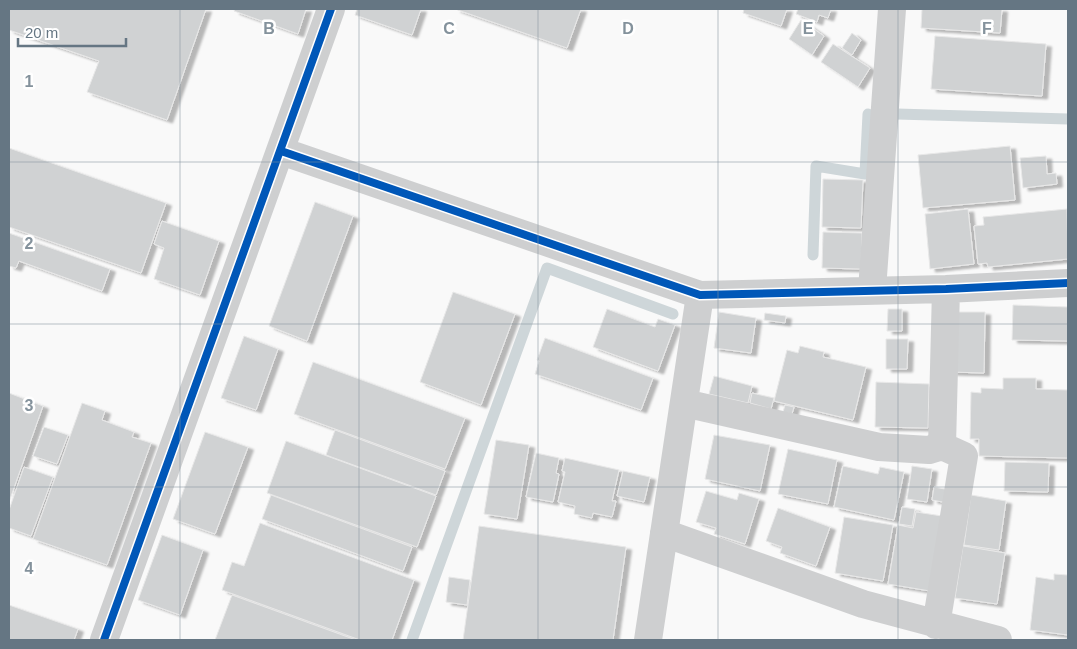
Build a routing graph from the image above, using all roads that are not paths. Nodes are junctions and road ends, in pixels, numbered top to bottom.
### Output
1 (331, 9) edge
2 (892, 9) edge
3 (281, 151) junction
4 (1068, 283) edge
5 (946, 289) junction
6 (872, 290) junction
7 (700, 295) junction
8 (684, 403) junction
9 (942, 446) junction
10 (664, 533) junction
11 (936, 625) junction
12 (104, 640) edge
13 (648, 640) edge
14 (998, 640) edge

1 - 3 street
2 - 6 street
3 - 7 street
3 - 12 street
4 - 5 street
5 - 6 street
5 - 9 street
6 - 7 street
7 - 8 street
8 - 9 street
8 - 10 street
9 - 11 street
10 - 11 street
10 - 13 street
11 - 14 street

